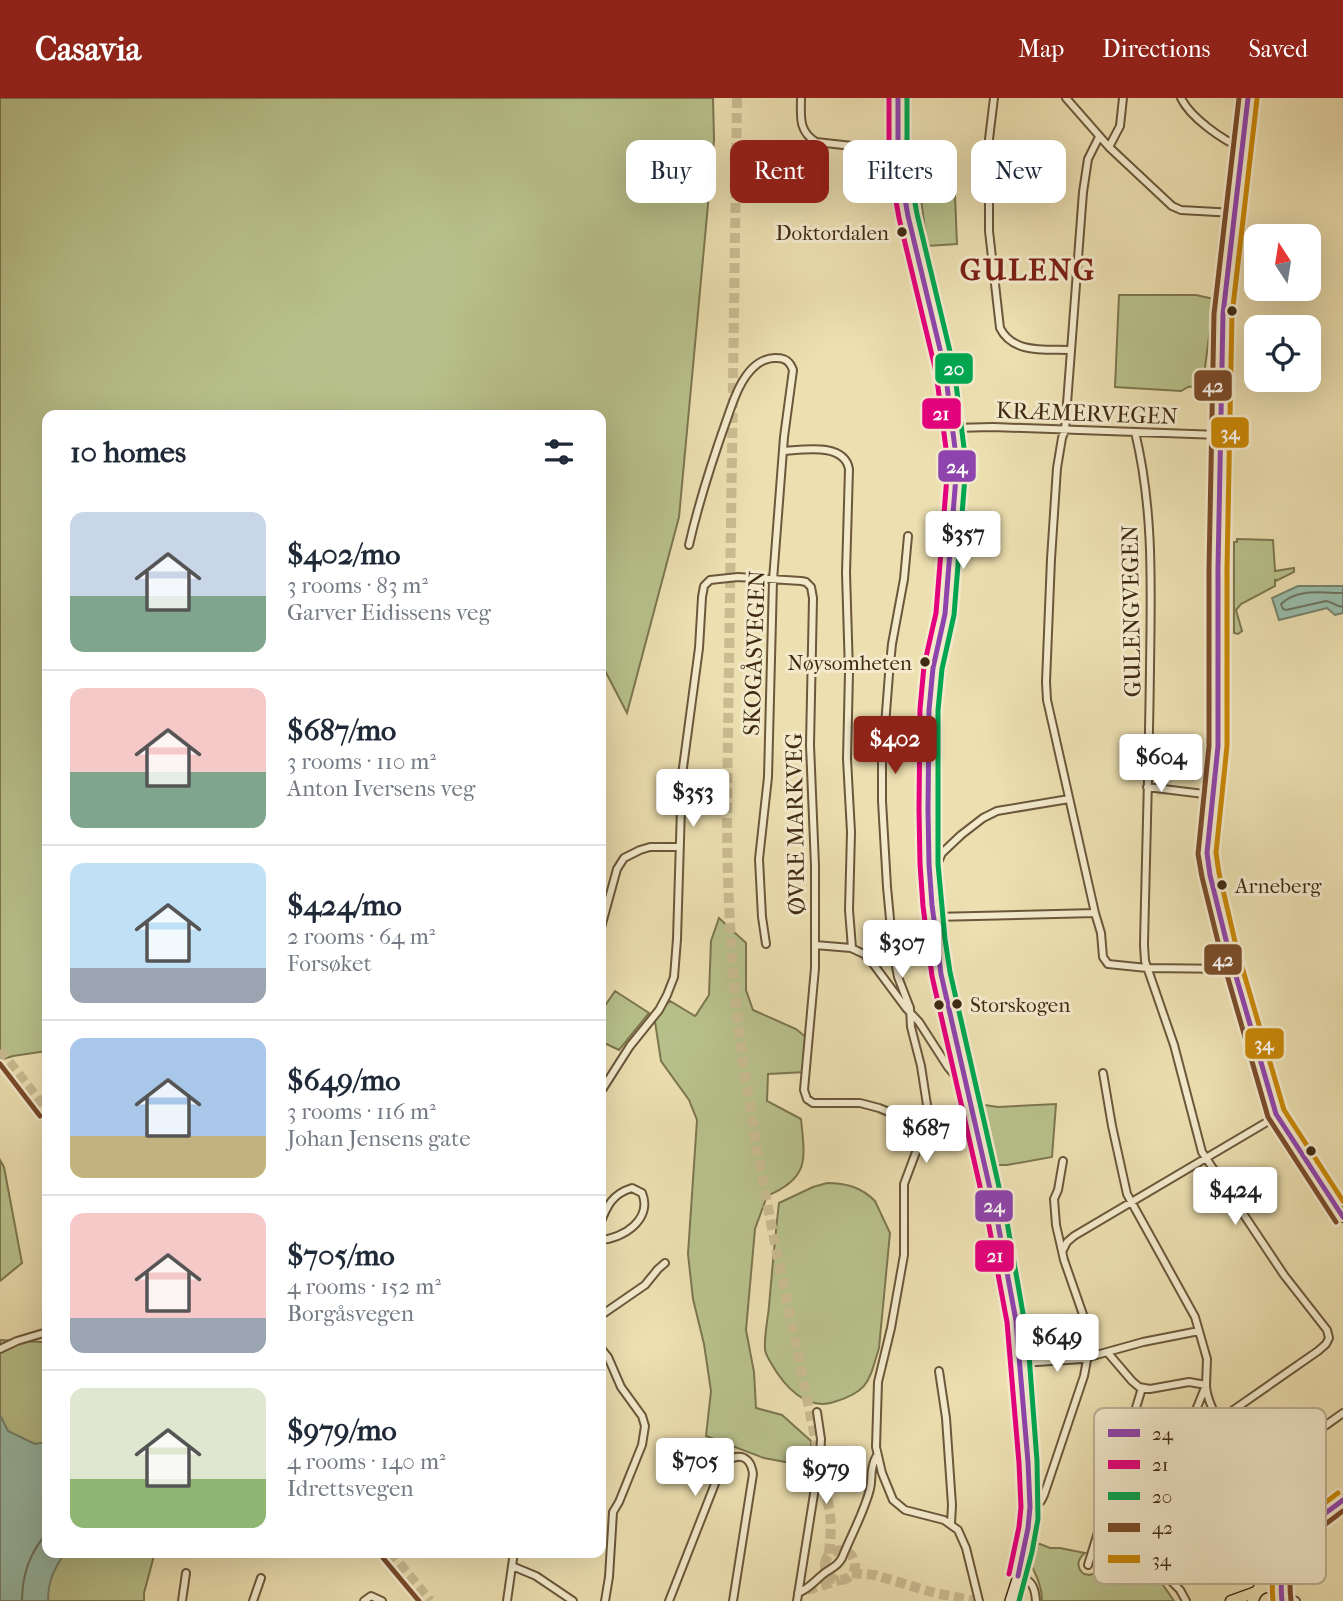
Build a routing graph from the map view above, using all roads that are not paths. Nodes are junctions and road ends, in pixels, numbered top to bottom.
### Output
1 (801, 98) edge
2 (898, 98) edge
3 (993, 98) edge
4 (1066, 98) edge
5 (1123, 98) edge
6 (1181, 98) edge
7 (1248, 98) edge
8 (1099, 137) junction
9 (898, 140) edge
10 (843, 145) edge
11 (1109, 147) junction
12 (1242, 148) junction
13 (906, 203) edge
14 (1234, 213) junction
15 (1070, 350) junction
16 (953, 428) junction
17 (1065, 430) junction
18 (1135, 432) junction
19 (1220, 435) junction
20 (783, 451) junction
21 (908, 536) dead end
22 (689, 545) dead end
23 (773, 580) junction
24 (1147, 787) junction
25 (1212, 795) junction
26 (1069, 799) junction
27 (679, 847) junction
28 (930, 878) junction
29 (606, 910) edge
30 (1095, 913) junction
31 (934, 917) junction
32 (766, 944) dead end
33 (815, 945) junction
34 (852, 948) junction
35 (1147, 968) junction
36 (1234, 969) junction
37 (911, 1013) junction
38 (1103, 1073) dead end
39 (964, 1077) junction
40 (606, 1083) edge
41 (1277, 1116) junction
42 (924, 1123) junction
43 (1206, 1158) junction
44 (1063, 1161) dead end
45 (1130, 1202) junction
46 (606, 1209) edge
47 (1343, 1217) edge
48 (606, 1239) edge
49 (1063, 1250) junction
50 (665, 1263) dead end
51 (606, 1312) edge
52 (1199, 1331) junction
53 (42, 1334) edge
54 (0, 1349) edge
55 (1108, 1353) junction
56 (606, 1354) edge
57 (1088, 1357) junction
58 (1021, 1363) junction
59 (939, 1371) dead end
60 (1206, 1385) junction
61 (1142, 1388) junction
62 (1136, 1408) edge
63 (1198, 1408) edge
64 (1213, 1408) edge
65 (1236, 1408) edge
66 (817, 1412) dead end
67 (1343, 1413) edge
68 (1326, 1425) edge
69 (877, 1456) junction
70 (1343, 1500) edge
71 (1030, 1507) junction
72 (1326, 1514) edge
73 (951, 1524) junction
74 (1094, 1545) edge
75 (513, 1558) edge
76 (1088, 1565) dead end
77 (512, 1566) junction
78 (186, 1573) dead end
79 (1018, 1576) junction
80 (261, 1578) dead end
81 (1174, 1584) edge
82 (1255, 1596) edge
83 (797, 1597) edge
84 (1281, 1597) edge
85 (366, 1599) edge
86 (182, 1601) edge
87 (253, 1601) edge
88 (382, 1601) edge
89 (507, 1601) edge
90 (573, 1601) edge
91 (605, 1601) edge
92 (669, 1601) edge
93 (733, 1601) edge
94 (979, 1601) edge
95 (1010, 1601) edge
96 (1036, 1601) edge
97 (1186, 1601) edge
98 (1231, 1601) edge
99 (1296, 1601) edge

1 - 10 street
2 - 9 street
3 - 15 street
4 - 8 street
5 - 11 street
6 - 12 street
7 - 12 street
8 - 11 street
8 - 15 street
11 - 14 street
12 - 14 street
13 - 16 street
14 - 19 street
15 - 17 street
16 - 17 street, KRÆMERVEGEN
16 - 28 street
17 - 18 street, KRÆMERVEGEN
17 - 26 street
18 - 19 street, KRÆMERVEGEN
18 - 24 street, GULENGVEGEN
19 - 25 street
20 - 22 street, SKOGÅSVEGEN
20 - 23 street, SKOGÅSVEGEN
20 - 34 street
21 - 37 street
23 - 27 street, ØVRE MARKVEG
23 - 32 street, SKOGÅSVEGEN
23 - 33 street, ØVRE MARKVEG
24 - 25 street
24 - 35 street, GULENGVEGEN
25 - 36 street
26 - 28 street
26 - 30 street
27 - 29 street
27 - 40 street
28 - 31 street
30 - 31 street
30 - 35 street
31 - 39 street
33 - 34 street
33 - 42 street, ØVRE MARKVEG
34 - 37 street
35 - 36 street
35 - 43 street, GULENGVEGEN
36 - 41 street
37 - 39 street
37 - 42 street
38 - 45 street
39 - 58 street
41 - 43 street
41 - 47 street
42 - 69 street
43 - 45 street
43 - 65 street, GULENGVEGEN
44 - 49 street
45 - 49 street
45 - 52 street
46 - 48 street
49 - 57 street
50 - 51 street
52 - 55 street
52 - 60 street
53 - 54 street
55 - 57 street
55 - 61 street
56 - 91 street
57 - 58 street
57 - 71 street
58 - 71 street
59 - 73 street
60 - 61 street
60 - 63 street
60 - 64 street
61 - 62 street
66 - 83 street
67 - 68 street
69 - 73 street
69 - 83 street
70 - 72 street
71 - 79 street
73 - 94 street
74 - 76 street
75 - 77 street
77 - 89 street
77 - 90 street
78 - 86 street
79 - 95 street
79 - 96 street
80 - 87 street
81 - 97 street
82 - 84 main road
82 - 98 main road
84 - 99 street
85 - 88 street
92 - 93 street

